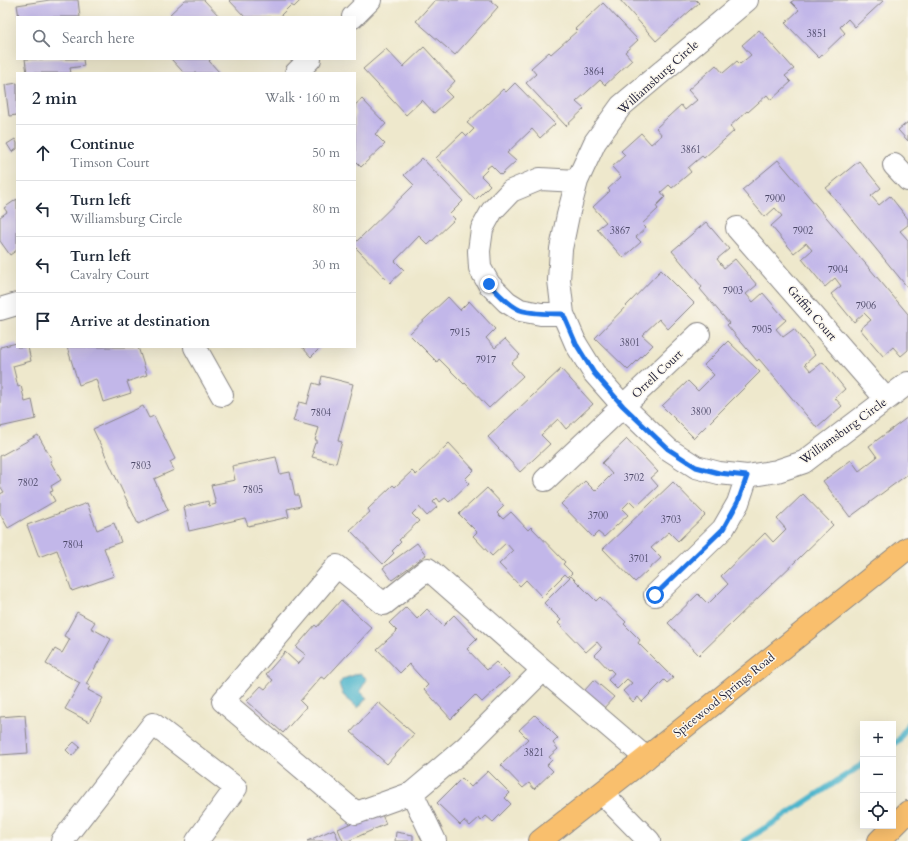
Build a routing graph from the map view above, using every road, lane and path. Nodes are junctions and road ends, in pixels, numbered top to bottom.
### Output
1 (370, 0) edge
2 (747, 0) edge
3 (354, 16) edge
4 (309, 60) edge
5 (297, 72) edge
6 (576, 181) junction
7 (737, 228) dead end
8 (16, 304) edge
9 (0, 309) edge
10 (563, 314) junction
11 (699, 334) dead end
12 (197, 348) edge
13 (908, 383) edge
14 (222, 395) dead end
15 (886, 399) junction
16 (623, 406) junction
17 (747, 476) junction
18 (545, 480) dead end
19 (908, 548) edge
20 (655, 595) dead end
21 (543, 670) junction
22 (646, 758) junction
23 (412, 793) junction
24 (602, 793) junction
25 (908, 812) edge
26 (62, 841) edge
27 (197, 841) edge
28 (435, 841) edge
29 (540, 841) edge
30 (649, 841) edge
31 (879, 841) edge

1 - 3 street
2 - 6 street, Williamsburg Circle
4 - 5 street
6 - 10 street, Williamsburg Circle
6 - 10 street
7 - 15 street, Griffin Court
8 - 9 street
10 - 16 street, Williamsburg Circle
11 - 16 street, Orrell Court
12 - 14 street
13 - 15 street, Williamsburg Circle
15 - 17 street, Williamsburg Circle
16 - 17 street, Williamsburg Circle
16 - 18 street, Orrell Court
17 - 20 street
19 - 22 main road, Spicewood Springs Road
21 - 22 street
21 - 23 street
21 - 23 street
22 - 24 main road, Spicewood Springs Road
23 - 28 street
24 - 29 main road, Spicewood Springs Road
24 - 30 street
25 - 31 main road
26 - 27 street

